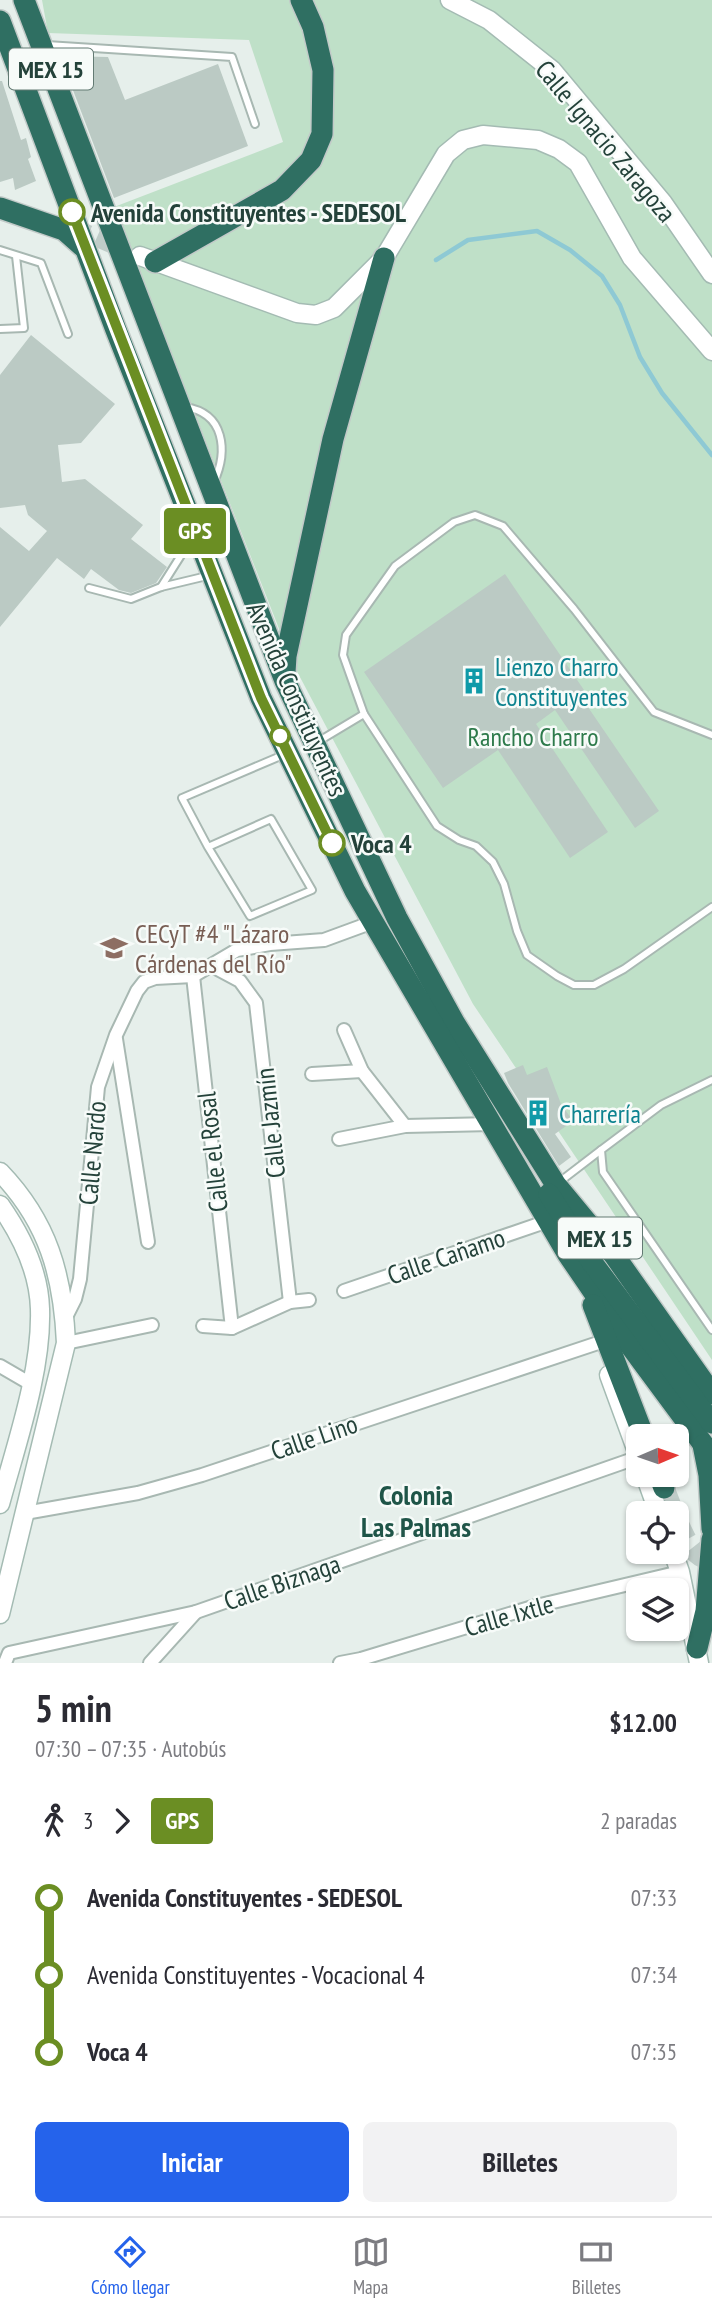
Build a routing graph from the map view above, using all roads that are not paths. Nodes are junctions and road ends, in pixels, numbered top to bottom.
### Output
1 (301, 0) edge
2 (450, 0) edge
3 (25, 3) edge
4 (0, 21) edge
5 (42, 46) junction
6 (255, 124) dead end
7 (0, 208) edge
8 (0, 250) edge
9 (87, 253) junction
10 (16, 256) junction
11 (384, 258) junction
12 (147, 259) joint
13 (712, 274) edge
14 (0, 329) edge
15 (68, 334) dead end
16 (712, 351) edge
17 (196, 533) junction
18 (213, 576) junction
19 (161, 587) junction
20 (89, 588) dead end
21 (285, 681) junction
22 (363, 714) junction
23 (712, 735) edge
24 (315, 744) junction
25 (288, 752) junction
26 (208, 847) junction
27 (712, 907) edge
28 (373, 922) junction
29 (212, 965) junction
30 (192, 976) junction
31 (344, 1030) dead end
32 (116, 1035) junction
33 (362, 1071) junction
34 (312, 1074) dead end
35 (490, 1080) junction
36 (712, 1080) edge
37 (492, 1124) junction
38 (405, 1126) junction
39 (339, 1139) dead end
40 (601, 1150) junction
41 (0, 1172) edge
42 (556, 1185) junction
43 (0, 1205) edge
44 (548, 1221) junction
45 (148, 1242) dead end
46 (567, 1253) junction
47 (344, 1291) dead end
48 (309, 1300) dead end
49 (290, 1303) junction
50 (598, 1317) junction
51 (65, 1319) junction
52 (152, 1325) dead end
53 (203, 1326) dead end
54 (232, 1328) junction
55 (712, 1331) edge
56 (66, 1343) junction
57 (598, 1343) junction
58 (0, 1366) edge
59 (31, 1384) junction
60 (712, 1394) edge
61 (712, 1423) edge
62 (627, 1424) edge
63 (639, 1424) edge
64 (16, 1443) junction
65 (708, 1450) edge
66 (40, 1453) junction
67 (626, 1462) edge
68 (0, 1504) edge
69 (25, 1513) junction
70 (712, 1529) edge
71 (712, 1539) edge
72 (677, 1564) edge
73 (680, 1572) junction
74 (196, 1612) junction
75 (0, 1614) edge
76 (698, 1656) edge
77 (7, 1658) edge
78 (362, 1661) edge
79 (150, 1663) edge
80 (340, 1663) edge

1 - 12 highway
2 - 13 street, Calle Ignacio Zaragoza
3 - 5 highway, Avenida Constituyentes / MEX 15
4 - 9 highway, Avenida Constituyentes / MEX 15
5 - 6 lane
5 - 21 highway, Avenida Constituyentes / MEX 15
7 - 9 highway
8 - 10 lane
9 - 17 highway, Avenida Constituyentes / MEX 15
10 - 14 lane
10 - 15 lane
11 - 12 street, Calle Ignacio Zaragoza
11 - 16 street, Calle Ignacio Zaragoza
11 - 21 highway
17 - 18 highway, Avenida Constituyentes / MEX 15
17 - 19 lane
18 - 19 lane
18 - 25 highway, Avenida Constituyentes / MEX 15
19 - 20 lane
21 - 24 highway, Avenida Constituyentes / MEX 15
22 - 23 lane
22 - 24 lane
22 - 27 lane
24 - 35 highway, Avenida Constituyentes / MEX 15
25 - 26 lane
25 - 28 highway, Avenida Constituyentes / MEX 15
26 - 26 lane
28 - 29 street
28 - 37 highway, Avenida Constituyentes / MEX 15
29 - 30 street
29 - 49 street, Calle Jazmín
30 - 32 street, Calle Nardo
30 - 54 street, Calle el Rosal
31 - 33 street
32 - 45 street
32 - 51 street, Calle Nardo
33 - 34 street
33 - 38 street
35 - 42 highway, Avenida Constituyentes / MEX 15
35 - 61 highway
36 - 40 lane
37 - 38 street
37 - 44 highway, Avenida Constituyentes / MEX 15
38 - 39 street
40 - 42 lane
40 - 55 lane
41 - 51 street
42 - 60 highway, Avenida Constituyentes / MEX 15
43 - 59 street
44 - 46 highway, Avenida Constituyentes / MEX 15
44 - 47 street, Calle Cañamo
46 - 50 highway
46 - 65 highway, Avenida Constituyentes / MEX 15
48 - 49 street
49 - 54 street
50 - 57 street
50 - 63 highway
51 - 56 street
52 - 56 street
53 - 54 street
56 - 66 street
57 - 62 street
57 - 69 street, Calle Lino
58 - 59 street
59 - 64 street
64 - 66 street
64 - 68 street
65 - 70 highway
66 - 69 street
67 - 74 street, Calle Biznaga
69 - 75 street
71 - 76 highway
72 - 73 street
73 - 76 street
73 - 78 street, Calle Ixtle
74 - 77 street, Calle Biznaga
74 - 79 street
78 - 80 street, Calle Ixtle

